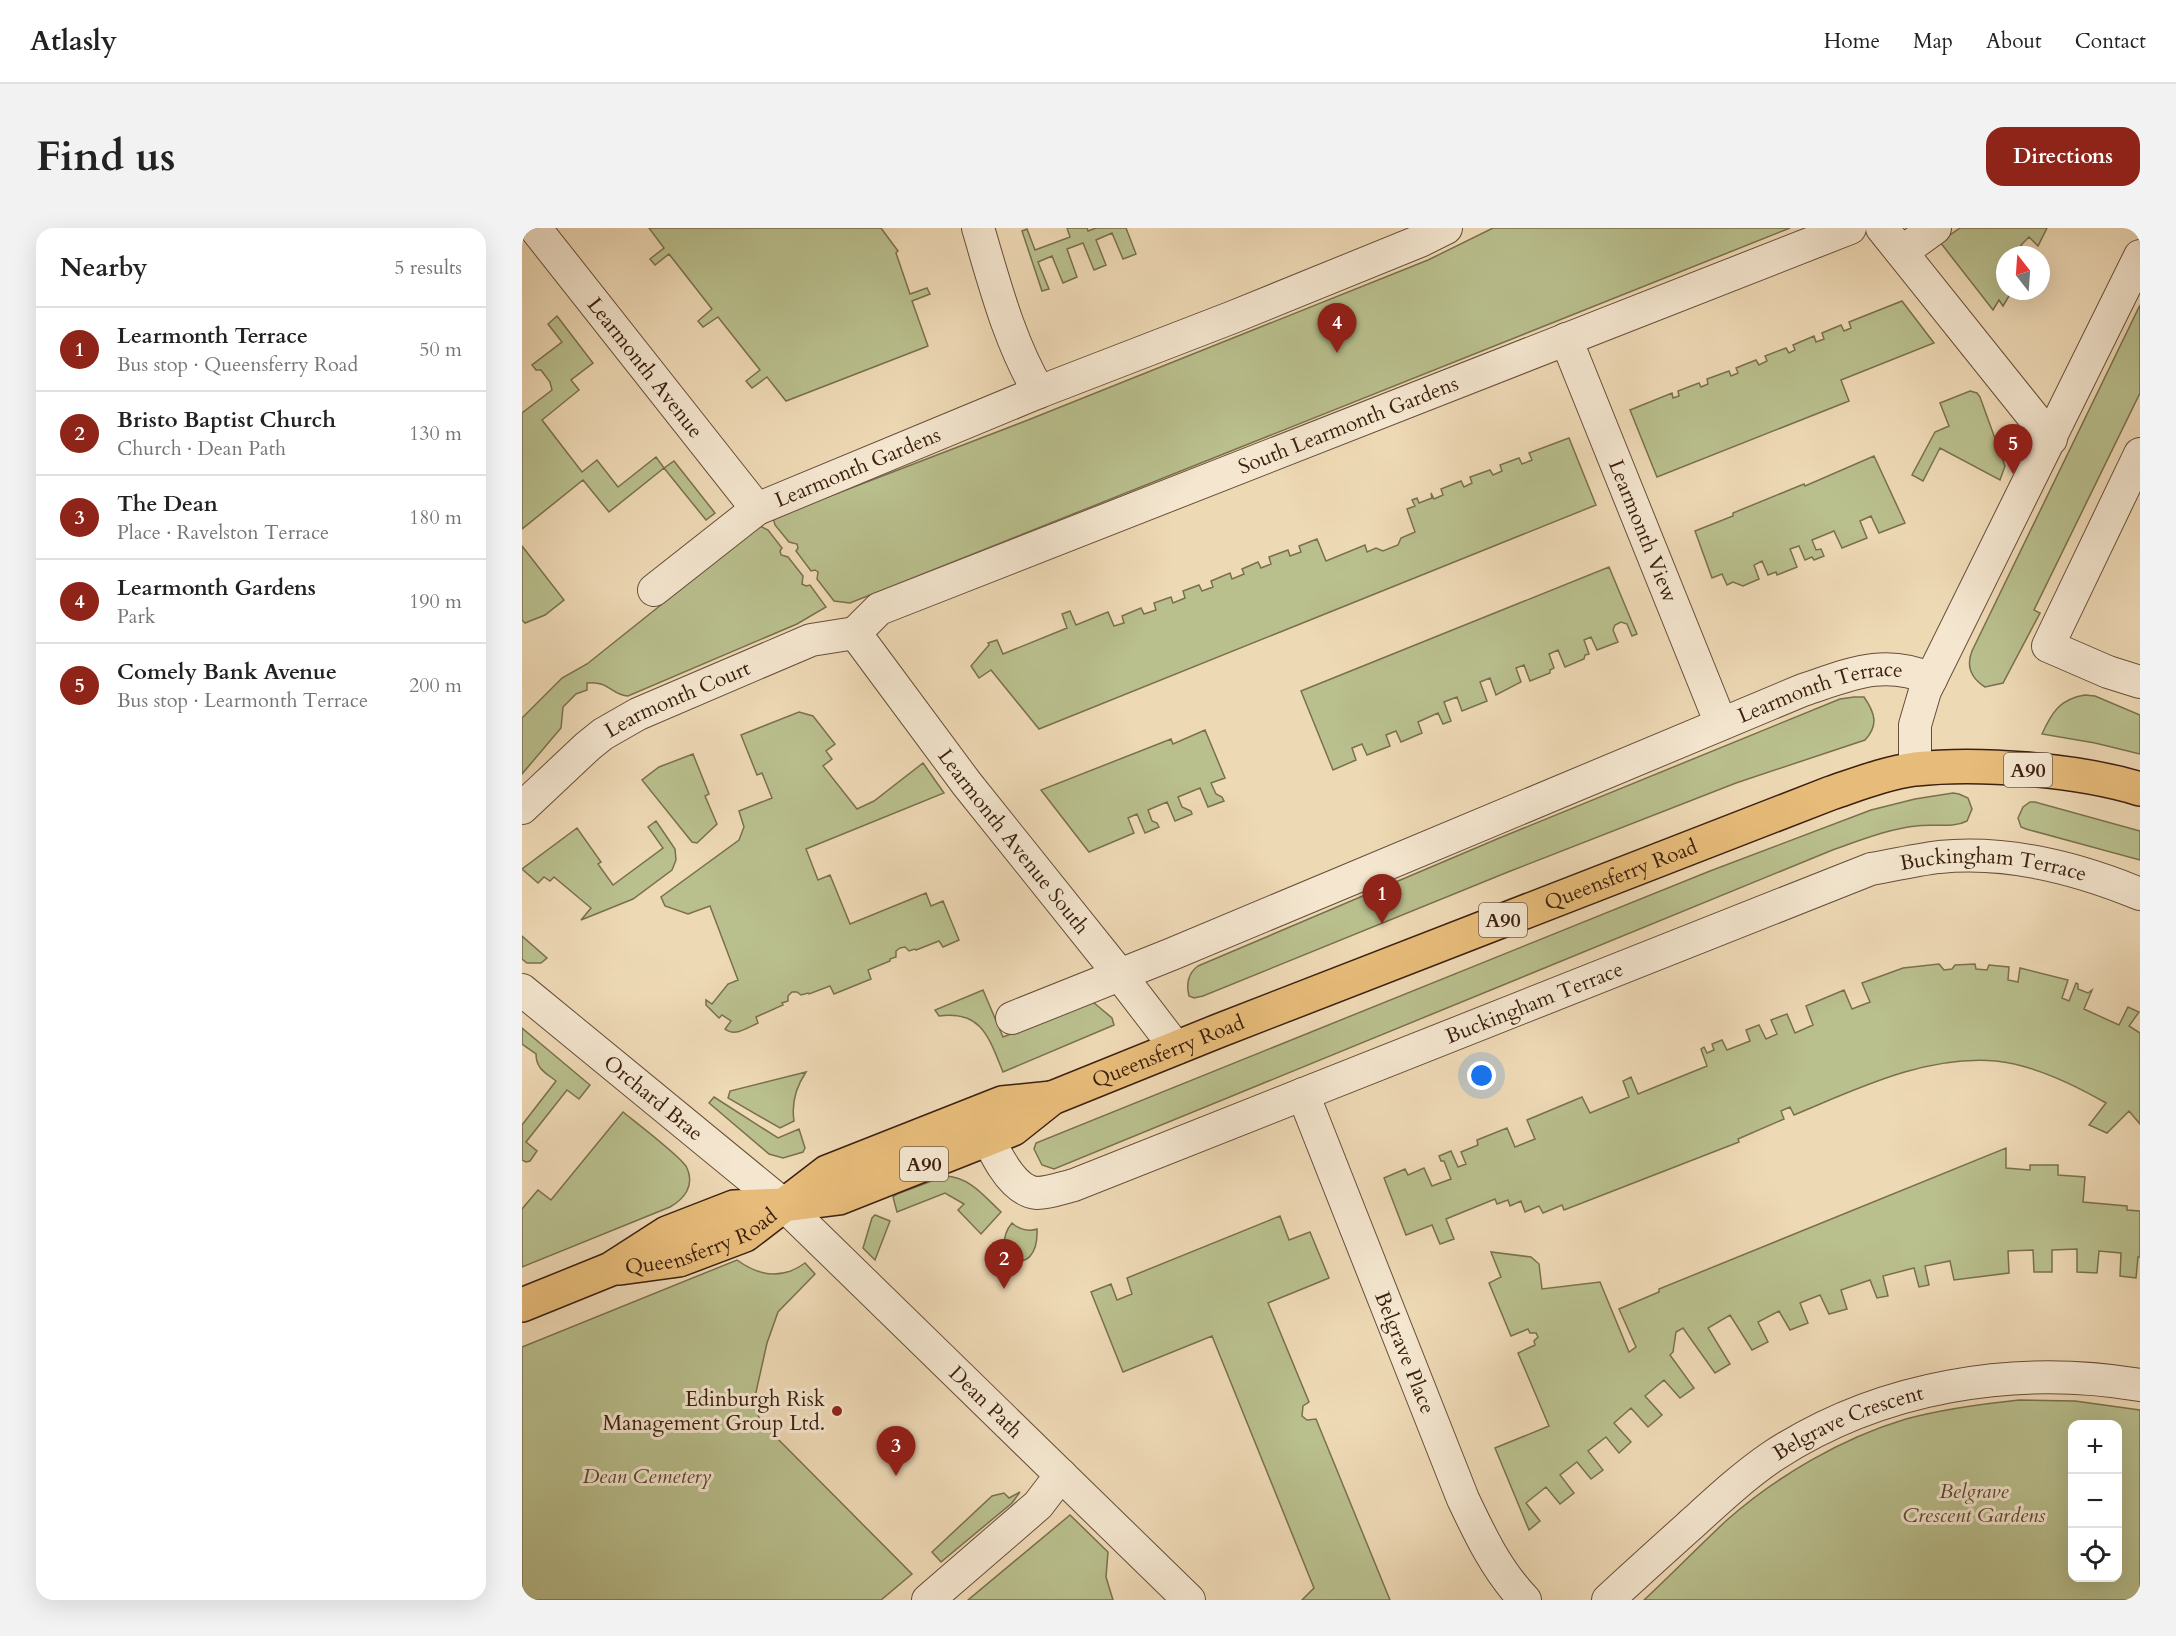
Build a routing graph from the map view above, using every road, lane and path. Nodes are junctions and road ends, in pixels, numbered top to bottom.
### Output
1 (534, 228) edge
2 (978, 228) edge
3 (1850, 228) edge
4 (1882, 228) edge
5 (1935, 228) edge
6 (1427, 232) edge
7 (1902, 252) junction
8 (2140, 256) edge
9 (1566, 339) junction
10 (1039, 392) junction
11 (2051, 439) junction
12 (2140, 454) edge
13 (757, 509) junction
14 (654, 590) dead end
15 (855, 633) junction
16 (1931, 679) junction
17 (2140, 682) edge
18 (1721, 724) junction
19 (1915, 770) junction
20 (2140, 789) edge
21 (522, 808) edge
22 (2140, 894) edge
23 (1120, 975) junction
24 (522, 990) edge
25 (1012, 1018) dead end
26 (1176, 1048) junction
27 (1303, 1094) junction
28 (983, 1126) junction
29 (784, 1204) junction
30 (522, 1305) edge
31 (2140, 1385) edge
32 (1061, 1475) junction
33 (928, 1600) edge
34 (1189, 1600) edge
35 (1525, 1600) edge
36 (1608, 1600) edge

1 - 13 street, Learmonth Avenue
2 - 10 street
3 - 9 street, South Learmonth Gardens
4 - 7 street
5 - 7 street
6 - 10 street, Learmonth Gardens
7 - 11 street
8 - 11 street, Learmonth Terrace
9 - 15 street, South Learmonth Gardens
9 - 18 street, Learmonth View
10 - 13 street, Learmonth Gardens
11 - 16 street, Learmonth Terrace
12 - 17 street
13 - 14 street, Learmonth Gardens
15 - 21 street, Learmonth Court
15 - 23 street, Learmonth Avenue South
16 - 18 street, Learmonth Terrace
16 - 19 street, Learmonth Terrace
18 - 23 street, Learmonth Terrace
19 - 20 main road, Queensferry Road / A90
19 - 26 main road, Queensferry Road / A90
22 - 27 street, Buckingham Terrace
23 - 25 street, Learmonth Terrace
23 - 26 street, Learmonth Avenue South
24 - 29 street, Orchard Brae
26 - 28 main road, Queensferry Road / A90
27 - 28 street, Buckingham Terrace
27 - 35 street, Belgrave Place
28 - 29 main road, Queensferry Road / A90
29 - 30 main road, Queensferry Road / A90
29 - 32 street, Dean Path
31 - 36 street, Belgrave Crescent
32 - 33 street
32 - 34 street, Dean Path

